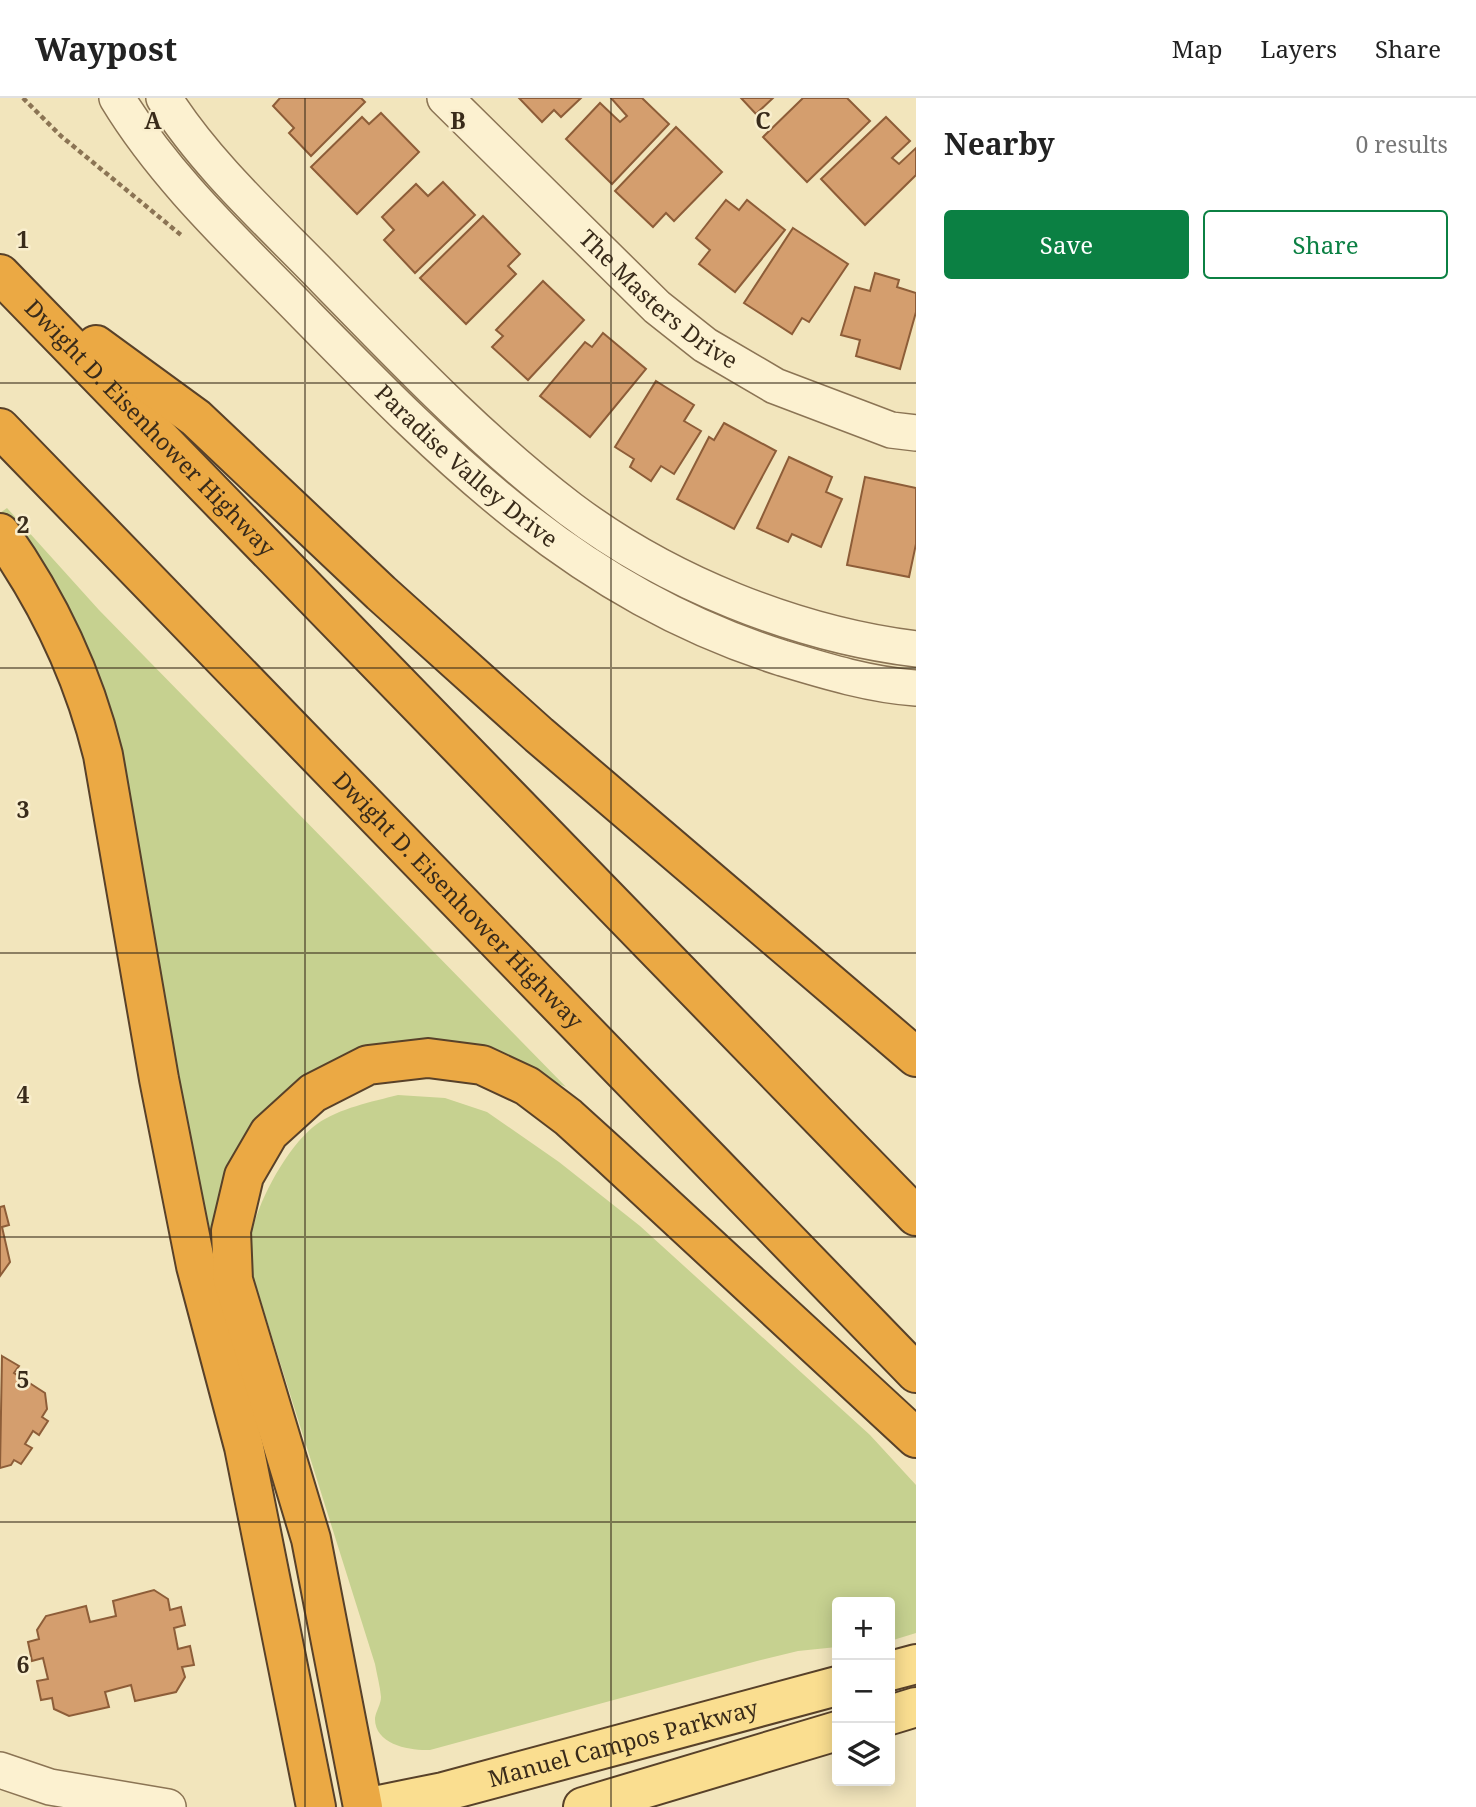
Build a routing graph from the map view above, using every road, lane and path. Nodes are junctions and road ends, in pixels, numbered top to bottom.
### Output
1 (23, 98) edge
2 (117, 98) edge
3 (164, 98) edge
4 (445, 98) edge
5 (187, 241) dead end
6 (0, 274) edge
7 (0, 428) edge
8 (916, 433) edge
9 (0, 533) edge
10 (916, 649) edge
11 (916, 688) edge
12 (916, 1057) edge
13 (916, 1216) edge
14 (916, 1373) edge
15 (916, 1438) edge
16 (916, 1664) edge
17 (895, 1670) edge
18 (832, 1687) edge
19 (916, 1707) edge
20 (895, 1713) edge
21 (832, 1732) edge
22 (0, 1770) edge
23 (168, 1807) edge
24 (316, 1807) edge
25 (363, 1807) edge
26 (369, 1807) edge
27 (583, 1807) edge

1 - 5 path
2 - 11 street, Paradise Valley Drive
3 - 10 street, Paradise Valley Drive
4 - 8 street, The Masters Drive
6 - 12 highway
6 - 13 highway, Dwight D. Eisenhower Highway
7 - 14 highway, Dwight D. Eisenhower Highway
9 - 24 highway
15 - 25 highway
16 - 17 main road
18 - 26 main road, Manuel Campos Parkway
19 - 20 main road
21 - 27 main road, Manuel Campos Parkway
22 - 23 street

